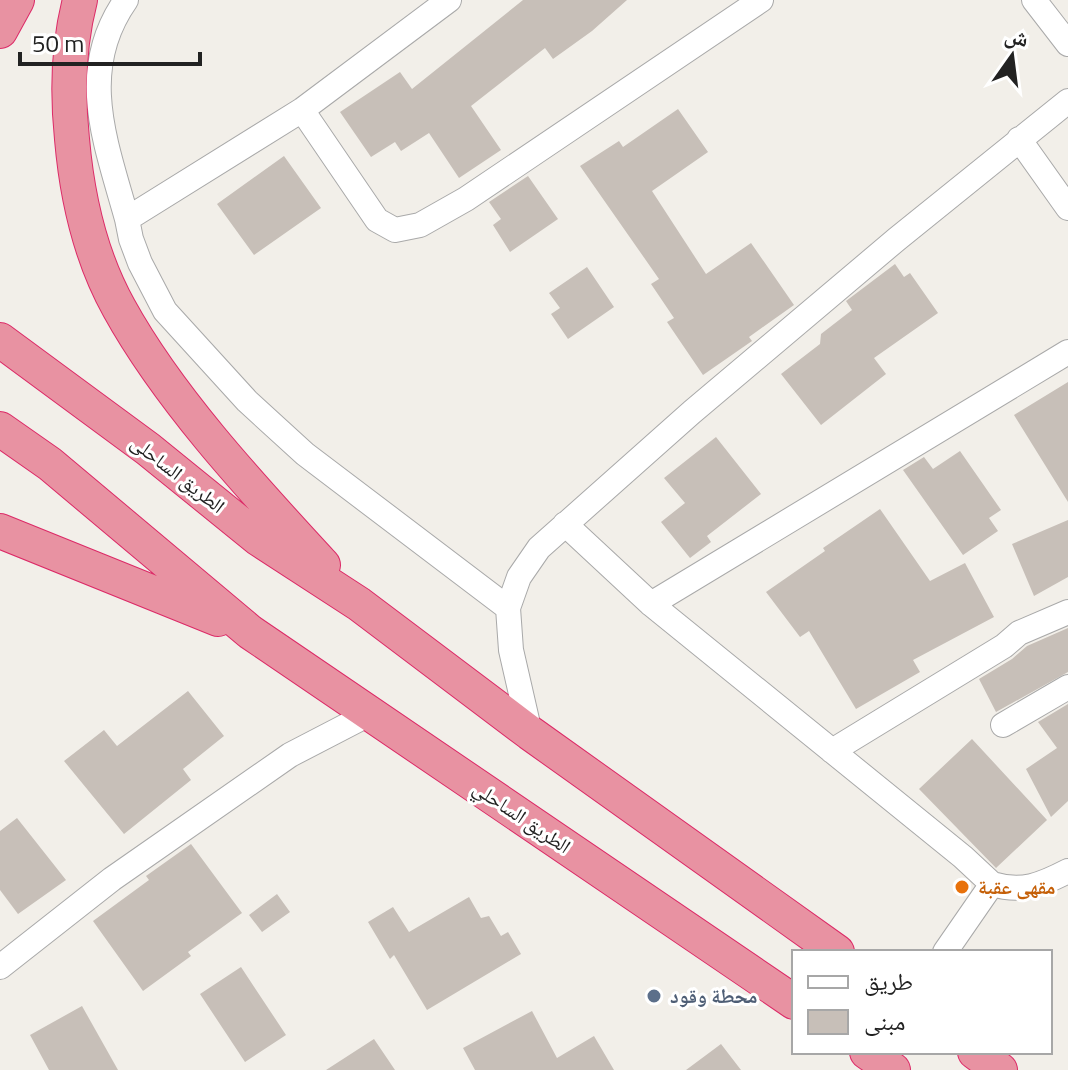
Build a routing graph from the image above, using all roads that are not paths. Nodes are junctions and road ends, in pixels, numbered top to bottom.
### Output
1 (17, 0) edge
2 (80, 0) edge
3 (126, 0) edge
4 (449, 0) edge
5 (761, 0) edge
6 (1034, 0) edge
7 (0, 31) edge
8 (1068, 44) edge
9 (1068, 101) edge
10 (302, 110) junction
11 (1019, 139) junction
12 (1068, 208) edge
13 (127, 219) junction
14 (0, 340) edge
15 (1068, 352) edge
16 (0, 429) edge
17 (565, 524) junction
18 (0, 531) edge
19 (359, 604) junction
20 (651, 604) junction
21 (508, 608) junction
22 (1068, 612) edge
23 (250, 632) junction
24 (1068, 687) edge
25 (369, 714) junction
26 (1003, 725) dead end
27 (530, 733) junction
28 (832, 751) junction
29 (1068, 871) edge
30 (992, 884) junction
31 (834, 950) edge
32 (946, 950) edge
33 (0, 967) edge
34 (792, 1001) edge
35 (870, 1054) edge
36 (978, 1054) edge
37 (893, 1070) edge
38 (1000, 1070) edge

1 - 7 highway
2 - 19 highway
3 - 13 street
4 - 10 street
5 - 10 street
6 - 8 street
9 - 11 street
10 - 13 street
11 - 12 street
11 - 17 street
13 - 21 street
14 - 19 highway, الطريق الساحلى
15 - 20 street
16 - 23 highway
17 - 20 street
17 - 21 street
18 - 23 highway
19 - 27 highway
20 - 28 street
21 - 27 street
22 - 28 street
23 - 25 highway, الطريق الساحلي
24 - 26 street
25 - 33 street
25 - 34 highway, الطريق الساحلي
27 - 31 highway
28 - 30 street
29 - 30 street
30 - 32 street
35 - 37 highway
36 - 38 highway

